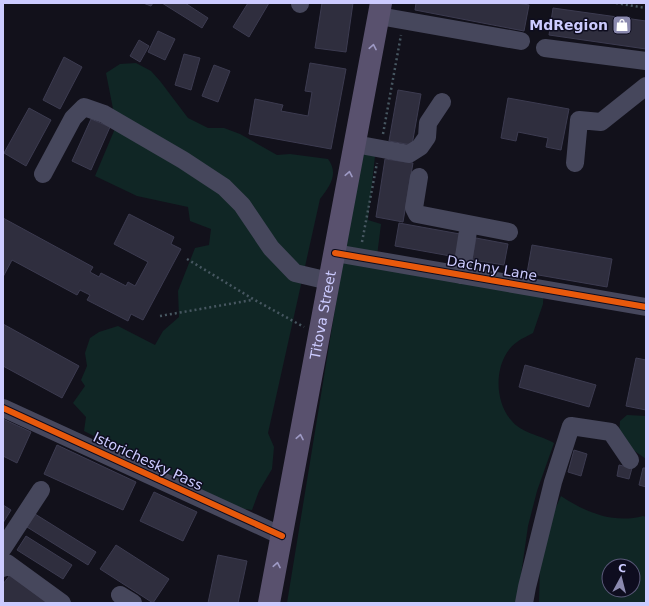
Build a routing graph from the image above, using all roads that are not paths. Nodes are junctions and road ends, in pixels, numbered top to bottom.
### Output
1 (380, 9) edge
2 (521, 41) dead end
3 (545, 48) dead end
4 (646, 61) edge
5 (646, 86) edge
6 (442, 102) dead end
7 (355, 144) junction
8 (575, 163) dead end
9 (43, 174) dead end
10 (419, 177) dead end
11 (469, 225) junction
12 (509, 232) dead end
13 (335, 253) junction
14 (461, 275) junction
15 (329, 281) junction
16 (646, 306) edge
17 (3, 408) edge
18 (630, 460) dead end
19 (41, 490) dead end
20 (282, 536) junction
21 (3, 548) edge
22 (3, 568) edge
23 (62, 603) edge
24 (269, 603) edge
25 (524, 603) edge

1 - 2 street
7 -> 1 main road, Titova Street
3 - 4 street
5 - 8 street
6 - 7 street
13 -> 7 main road, Titova Street
9 - 15 street
10 - 11 street
11 - 12 street
11 - 14 street
13 - 14 street, Dachny Lane
13 - 15 main road, Titova Street
14 - 16 street, Dachny Lane
20 -> 15 main road, Titova Street
17 - 20 street, Istorichesky Pass
18 - 25 street
19 - 21 street
24 -> 20 main road, Titova Street
22 - 23 street

